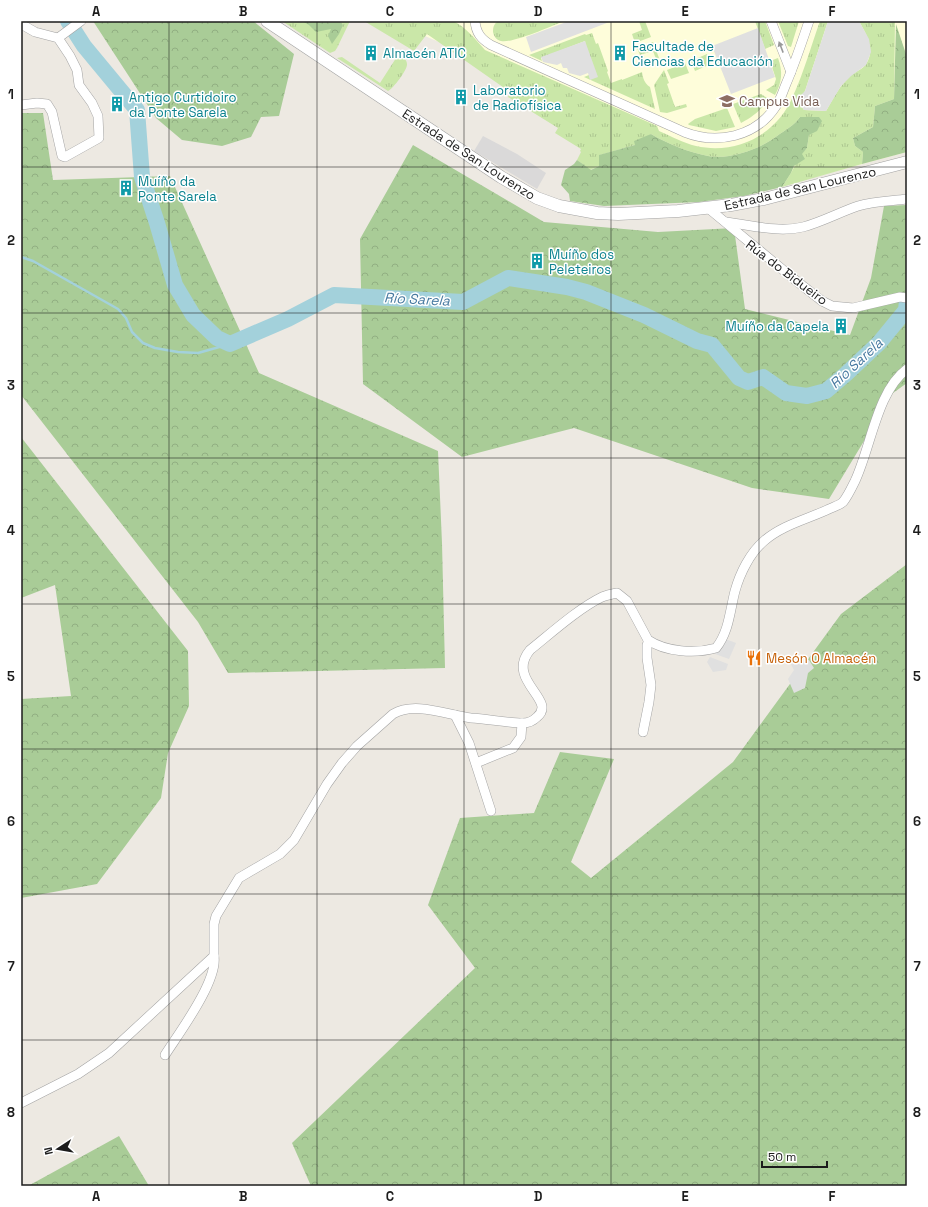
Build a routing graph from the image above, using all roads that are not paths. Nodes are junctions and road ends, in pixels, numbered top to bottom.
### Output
1 (267, 21) edge
2 (467, 21) edge
3 (475, 21) edge
4 (480, 21) edge
5 (771, 21) edge
6 (809, 21) edge
7 (80, 22) edge
8 (21, 24) edge
9 (59, 37) junction
10 (481, 39) junction
11 (491, 45) junction
12 (791, 72) junction
13 (21, 104) edge
14 (907, 162) edge
15 (907, 199) edge
16 (708, 208) junction
17 (726, 222) junction
18 (903, 298) edge
19 (907, 369) edge
20 (649, 641) junction
21 (455, 715) junction
22 (522, 723) junction
23 (643, 732) dead end
24 (476, 763) junction
25 (491, 811) dead end
26 (214, 956) junction
27 (165, 1055) dead end
28 (21, 1103) edge

1 - 16 street, Estrada de San Lourenzo
2 - 10 street
3 - 10 street
4 - 11 street
12 -> 5 street
6 - 12 street
7 - 9 street
8 - 9 street
9 - 13 street
10 - 11 street
11 - 12 street
14 - 16 street, Estrada de San Lourenzo
15 - 17 street
16 - 17 street, Rúa do Bidueiro
17 - 18 street, Rúa do Bidueiro
19 - 20 street
20 - 22 street
20 - 23 street
21 - 22 street
21 - 24 street
21 - 26 street
22 - 24 street
24 - 25 street
26 - 27 street
26 - 28 street

